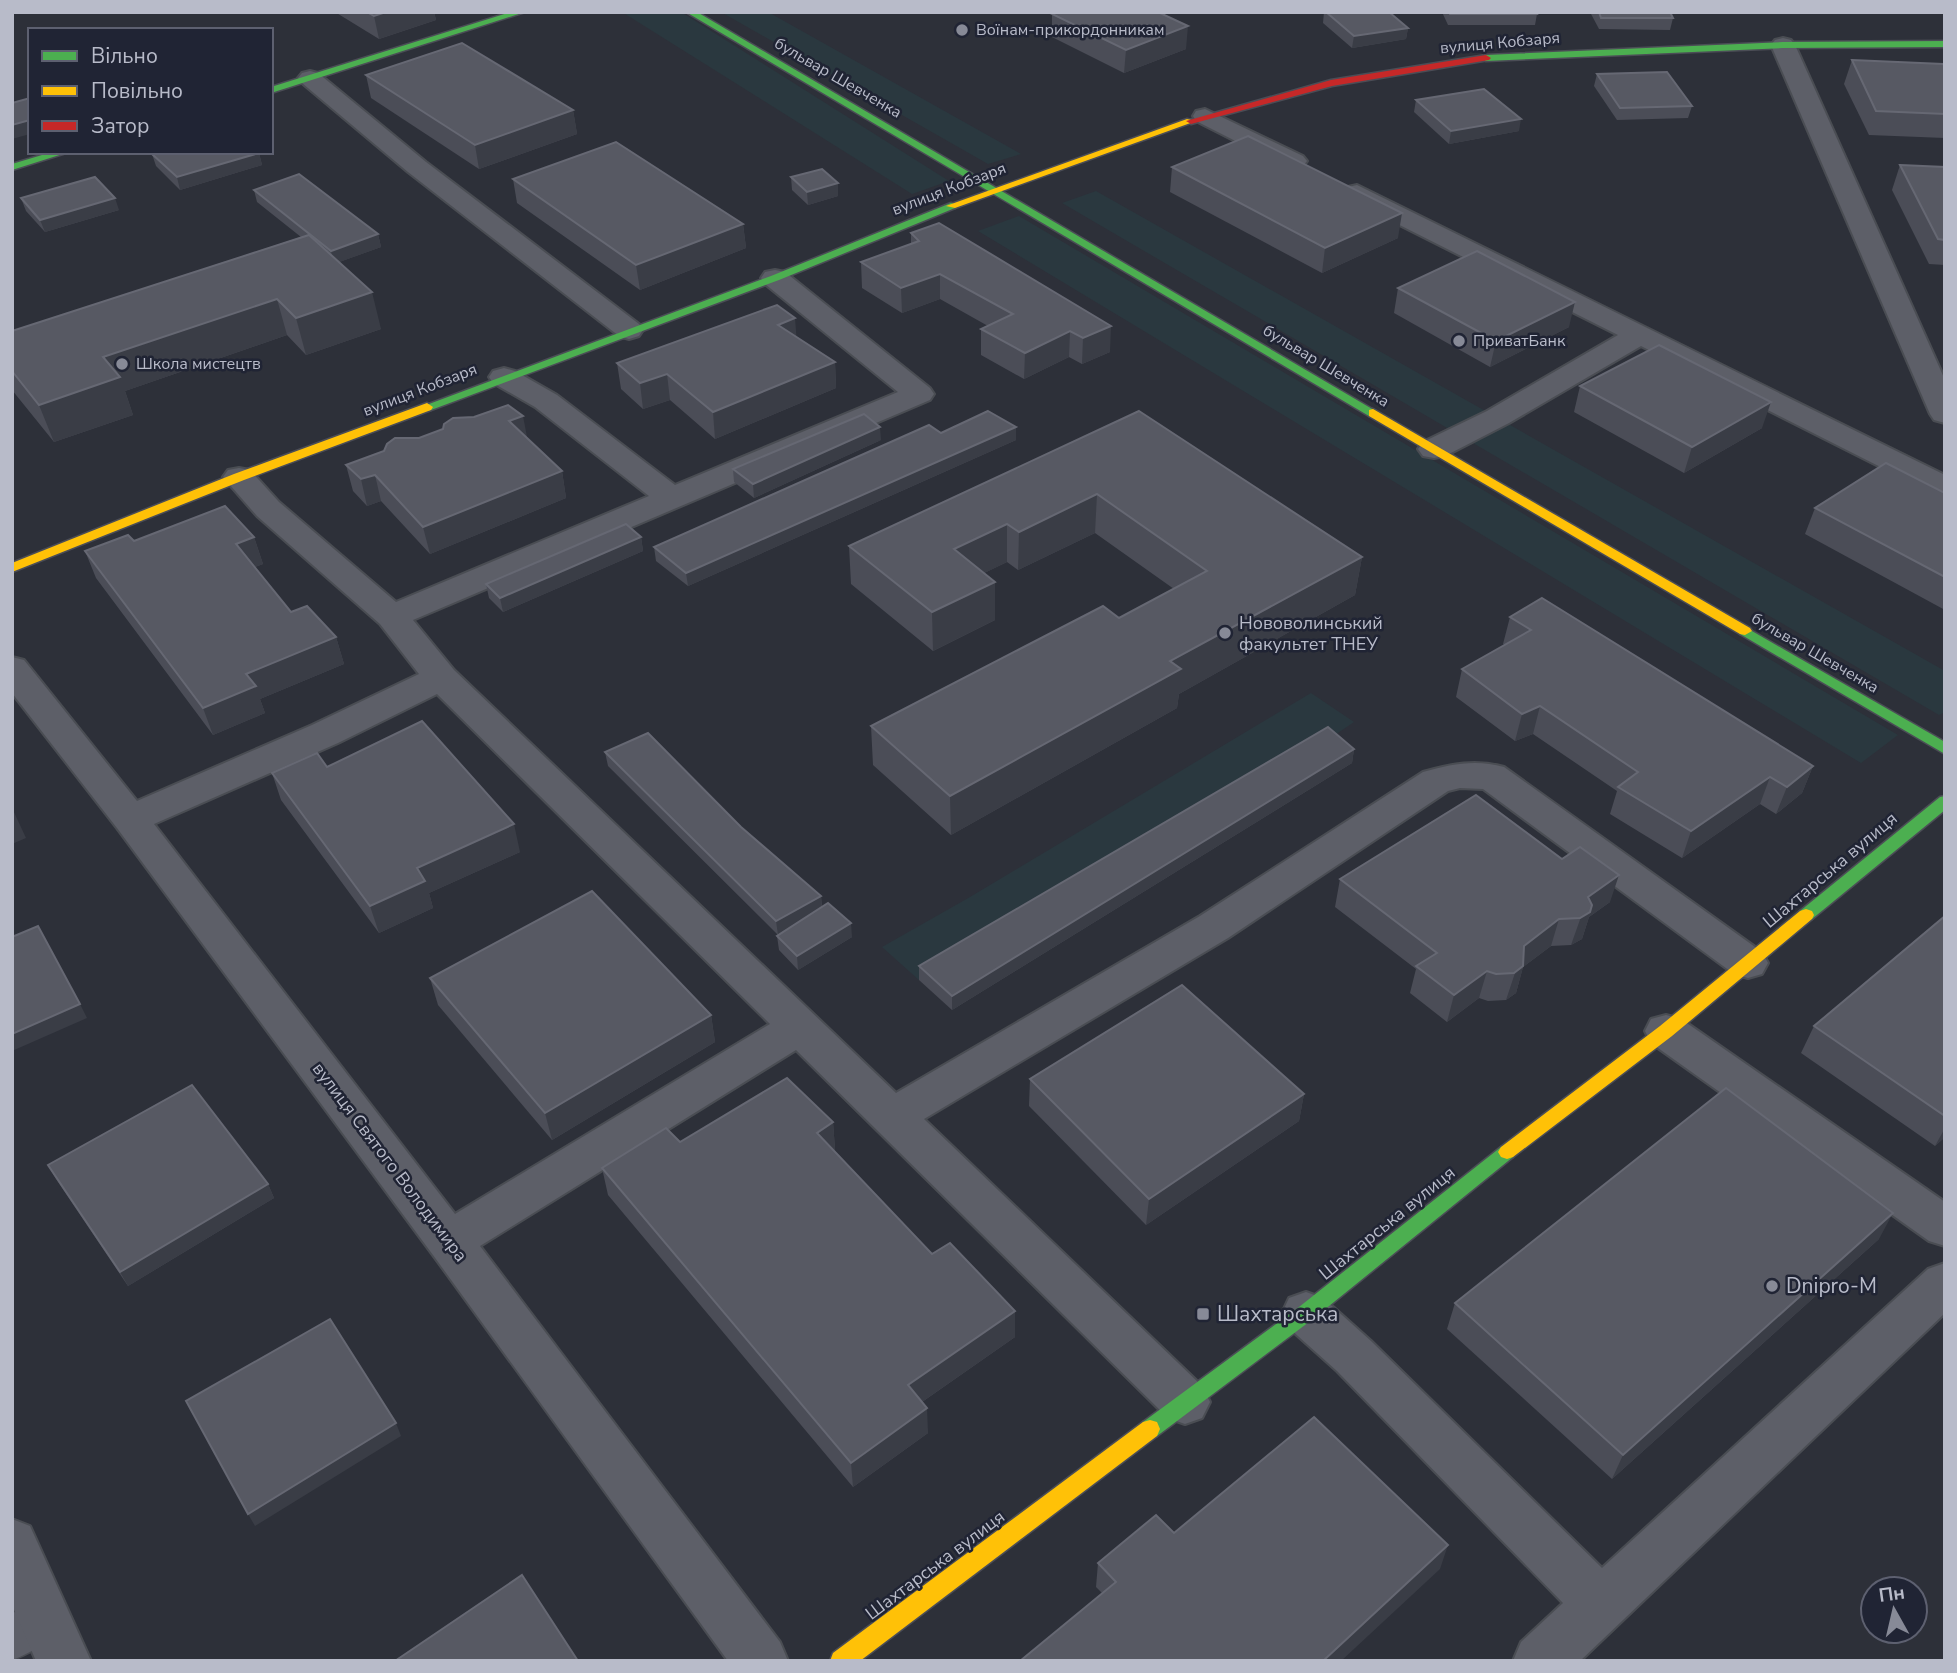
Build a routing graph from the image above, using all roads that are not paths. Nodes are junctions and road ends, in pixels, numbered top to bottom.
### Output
1 (521, 12) edge
2 (690, 12) edge
3 (1783, 44) junction
4 (1945, 44) edge
5 (310, 79) junction
6 (273, 89) edge
7 (1205, 116) junction
8 (57, 154) edge
9 (12, 167) edge
10 (995, 190) junction
11 (775, 278) junction
12 (629, 330) junction
13 (1639, 335) junction
14 (505, 377) junction
15 (1945, 414) edge
16 (1434, 449) junction
17 (239, 477) junction
18 (1945, 487) edge
19 (672, 498) junction
20 (12, 568) edge
21 (391, 617) junction
22 (12, 668) edge
23 (441, 678) junction
24 (1945, 749) edge
25 (1945, 800) edge
26 (130, 819) junction
27 (1748, 963) junction
28 (798, 1028) junction
29 (1665, 1031) junction
30 (893, 1116) junction
31 (1945, 1227) edge
32 (449, 1241) junction
33 (1945, 1283) edge
34 (1306, 1313) junction
35 (1185, 1402) junction
36 (12, 1544) edge
37 (1601, 1604) junction
38 (40, 1639) edge
39 (761, 1661) edge
40 (841, 1661) edge
41 (1540, 1661) edge

1 - 5 street
2 - 10 street, бульвар Шевченка
3 - 4 street, вулиця Кобзаря
3 - 7 street, вулиця Кобзаря
3 - 15 street
5 - 6 street
5 - 12 street
7 - 10 street, вулиця Кобзаря
7 - 13 street
8 - 9 street
10 - 11 street, вулиця Кобзаря
10 - 16 street, бульвар Шевченка
11 - 12 street, вулиця Кобзаря
11 - 19 street
12 - 14 street, вулиця Кобзаря
13 - 16 street
13 - 18 street
14 - 17 street, вулиця Кобзаря
14 - 19 street
16 - 24 street, бульвар Шевченка
17 - 20 street, вулиця Кобзаря
17 - 21 street
19 - 21 street
21 - 23 street
22 - 26 street, вулиця Святого Володимира
23 - 26 street
23 - 28 street
25 - 27 street, Шахтарська вулиця
26 - 32 street, вулиця Святого Володимира
27 - 29 street, Шахтарська вулиця
27 - 30 street
28 - 30 street
28 - 32 street
29 - 31 street
29 - 34 street, Шахтарська вулиця
30 - 35 street
32 - 39 street, вулиця Святого Володимира
33 - 37 street
34 - 35 street, Шахтарська вулиця
34 - 37 street
35 - 40 street, Шахтарська вулиця
36 - 38 street
37 - 41 street

